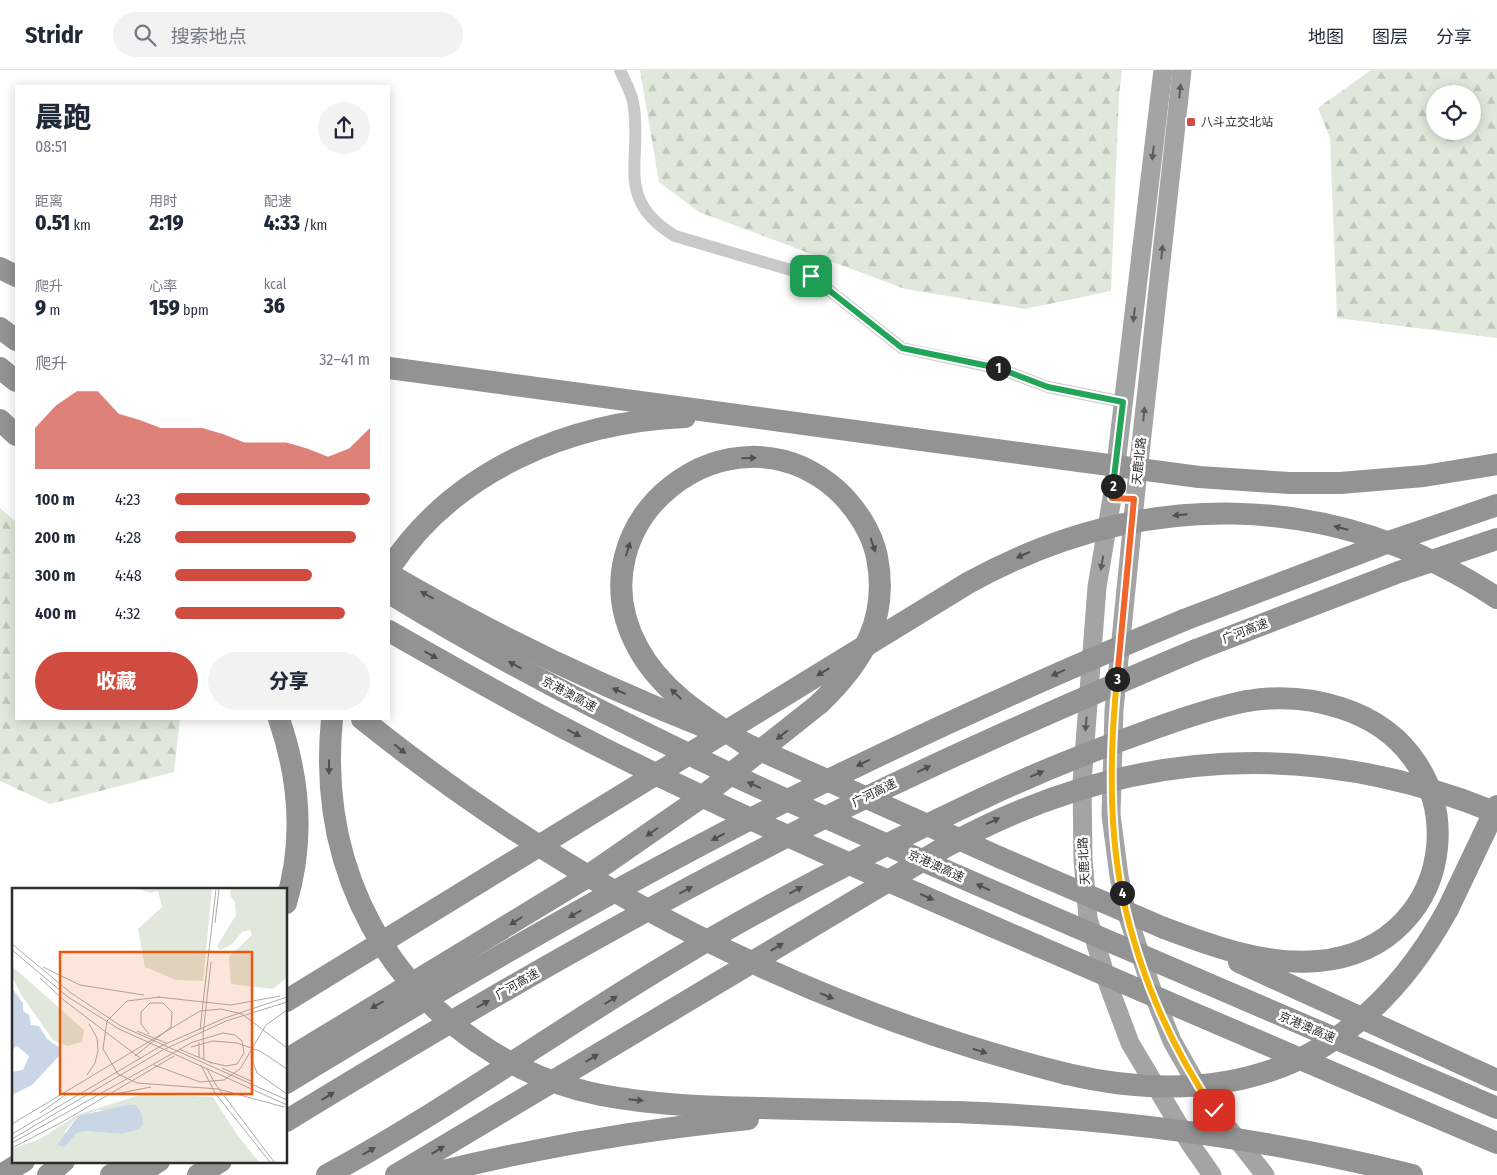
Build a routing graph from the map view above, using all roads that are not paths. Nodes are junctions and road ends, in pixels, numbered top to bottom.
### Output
1 (620, 70) edge
2 (1162, 70) edge
3 (1182, 70) edge
4 (0, 268) edge
5 (15, 276) edge
6 (0, 328) edge
7 (15, 339) edge
8 (0, 368) edge
9 (390, 368) edge
10 (15, 379) edge
11 (1123, 402) junction
12 (0, 420) edge
13 (778, 420) junction
14 (15, 434) edge
15 (1497, 464) edge
16 (1112, 498) junction
17 (1134, 499) junction
18 (1497, 505) edge
19 (1497, 539) edge
20 (390, 568) edge
21 (390, 575) edge
22 (1097, 587) junction
23 (1126, 589) junction
24 (390, 595) edge
25 (1497, 598) edge
26 (390, 632) edge
27 (332, 720) edge
28 (363, 720) edge
29 (280, 721) edge
30 (744, 743) junction
31 (1497, 806) edge
32 (1497, 813) edge
33 (288, 895) edge
34 (1197, 941) junction
35 (288, 999) edge
36 (288, 1059) edge
37 (1497, 1080) edge
38 (288, 1083) edge
39 (1497, 1108) edge
40 (957, 1112) junction
41 (288, 1120) edge
42 (1497, 1143) edge
43 (22, 1162) edge
44 (63, 1162) edge
45 (130, 1162) edge
46 (157, 1162) edge
47 (219, 1162) edge
48 (1, 1175) edge
49 (48, 1175) edge
50 (111, 1175) edge
51 (137, 1175) edge
52 (198, 1175) edge
53 (327, 1175) edge
54 (396, 1175) edge
55 (427, 1175) edge
56 (1212, 1175) edge
57 (1264, 1175) edge
58 (1412, 1175) edge

1 - 11 street
2 -> 11 main road, 天鹿北路
17 -> 3 main road, 天鹿北路
4 - 5 highway
6 - 7 highway
8 - 10 highway
9 - 13 highway
11 - 16 main road, 天鹿北路
12 - 14 highway
13 - 15 highway, bridge
13 - 20 highway
16 - 17 main road
16 -> 22 main road, 天鹿北路
17 - 23 main road, 天鹿北路
18 -> 38 highway, bridge
41 -> 19 highway, 广河高速, bridge
30 -> 21 highway
22 - 23 main road
22 -> 56 main road, 天鹿北路
23 - 57 main road, 天鹿北路
39 -> 24 highway, 京港澳高速, bridge
25 -> 35 highway, bridge
26 -> 42 highway, bridge
27 -> 40 highway, bridge
28 -> 31 highway, bridge
29 - 33 highway
30 - 34 highway, bridge
30 -> 36 highway, bridge
54 -> 32 highway, bridge
34 - 37 highway
53 -> 34 highway, bridge
40 - 55 highway
40 - 58 highway, bridge
43 - 48 highway
44 - 49 highway
45 - 50 highway
46 - 51 highway
47 - 52 highway

